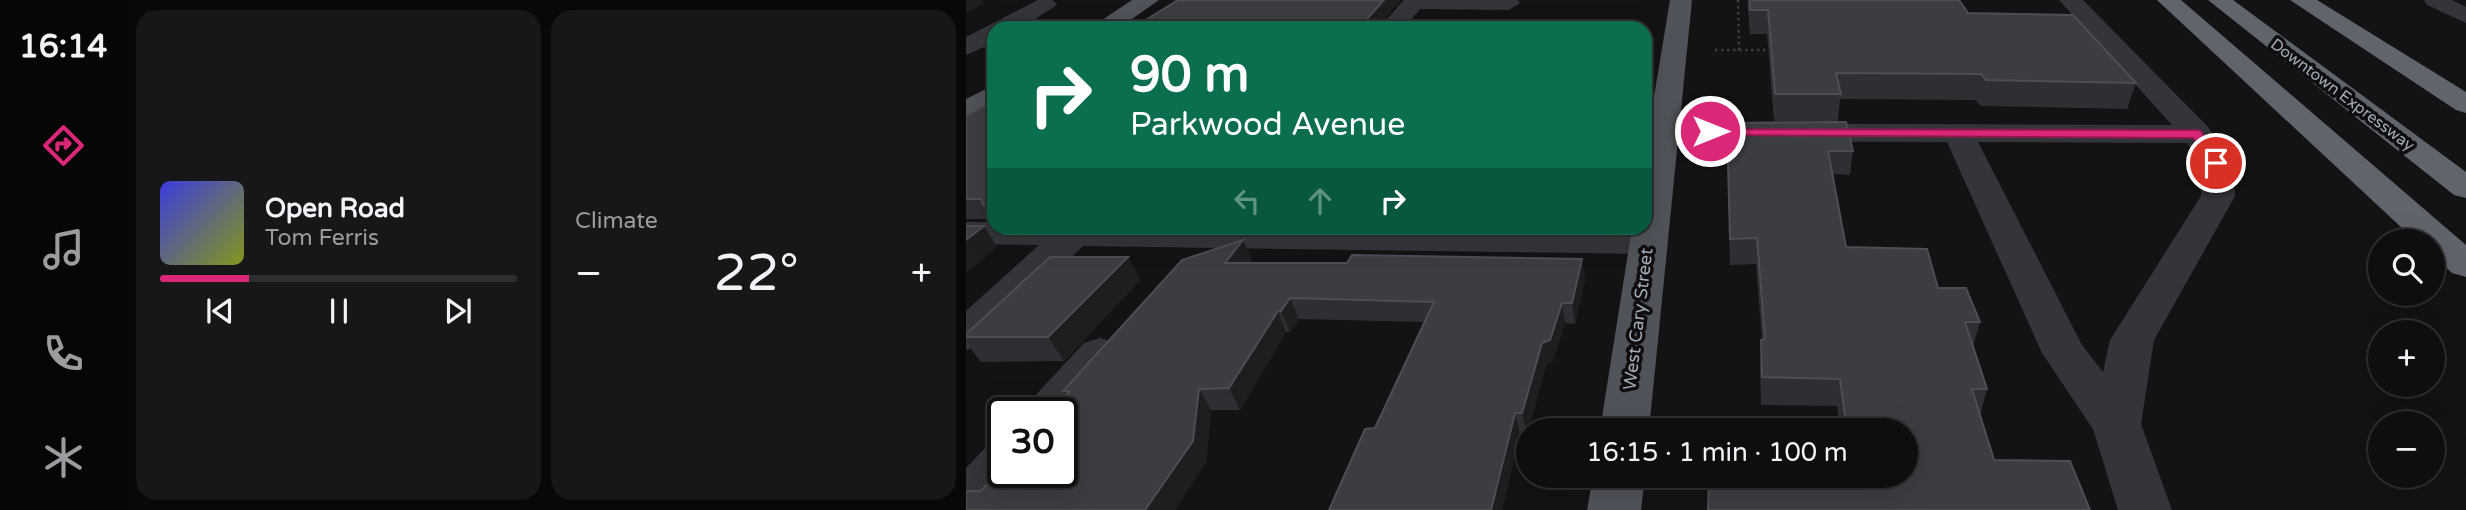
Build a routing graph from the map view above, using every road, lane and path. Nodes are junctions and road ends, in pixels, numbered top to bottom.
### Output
1 (1148, 0) edge
2 (1681, 0) edge
3 (1738, 0) edge
4 (2070, 0) edge
5 (2168, 0) edge
6 (2219, 0) edge
7 (2301, 0) edge
8 (2435, 0) edge
9 (1415, 1) edge
10 (1509, 3) dead end
11 (1046, 5) dead end
12 (2466, 16) edge
13 (1016, 21) edge
14 (1114, 21) edge
15 (1397, 21) edge
16 (987, 36) edge
17 (966, 47) edge
18 (1716, 50) dead end
19 (1739, 50) junction
20 (1779, 50) edge
21 (987, 98) edge
22 (2466, 104) edge
23 (966, 111) edge
24 (1957, 131) junction
25 (1664, 132) junction
26 (2197, 134) junction
27 (2466, 188) edge
28 (1652, 210) edge
29 (966, 233) edge
30 (987, 233) edge
31 (1072, 235) edge
32 (1206, 235) edge
33 (1296, 235) edge
34 (1648, 235) edge
35 (1647, 243) junction
36 (2466, 265) edge
37 (1168, 277) edge
38 (1122, 330) edge
39 (966, 335) edge
40 (1062, 397) edge
41 (1625, 418) edge
42 (2116, 424) junction
43 (987, 481) edge
44 (1617, 488) edge
45 (966, 505) edge
46 (1614, 510) edge
47 (2145, 510) edge

1 - 14 main road
2 - 25 main road, West Cary Street
3 - 19 path
4 - 26 street
5 - 36 highway
6 - 27 highway, Downtown Expressway
7 - 22 highway
8 - 12 street
9 - 10 street
9 - 15 street
11 - 13 street
16 - 17 street
18 - 19 path
19 - 20 path
21 - 23 main road
24 - 25 street
24 - 26 street
24 - 42 street
25 - 28 main road, West Cary Street
26 - 42 street
29 - 30 street
31 - 39 street
32 - 37 street
33 - 35 street
34 - 35 main road, West Cary Street
35 - 41 main road, West Cary Street
38 - 40 street
42 - 47 street
43 - 45 street
44 - 46 main road

